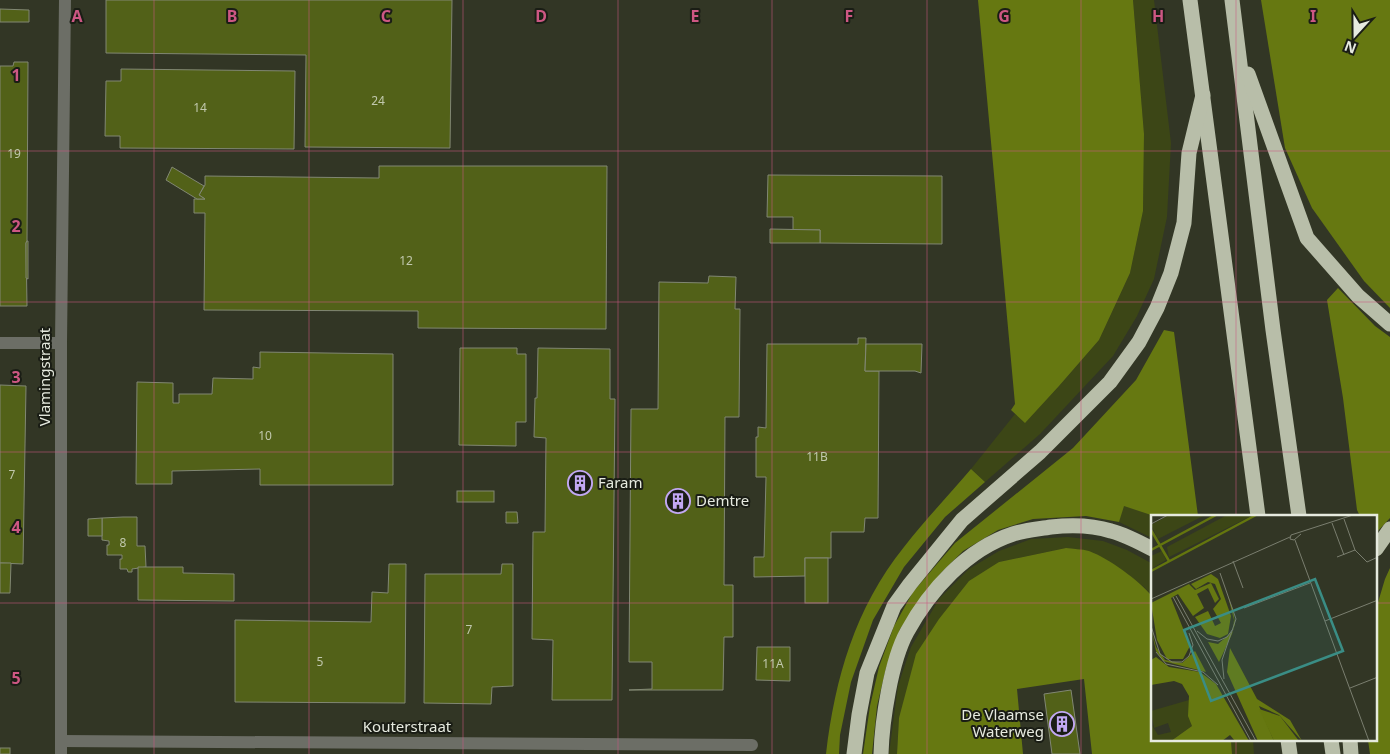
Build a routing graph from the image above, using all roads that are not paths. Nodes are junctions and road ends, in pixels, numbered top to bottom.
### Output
1 (65, 0) edge
2 (1190, 0) edge
3 (1232, 0) edge
4 (1239, 50) junction
5 (1203, 94) junction
6 (1390, 324) edge
7 (0, 343) edge
8 (61, 343) junction
9 (1258, 515) edge
10 (1299, 515) edge
11 (1390, 529) edge
12 (1378, 546) edge
13 (1151, 548) edge
14 (62, 741) junction
15 (752, 745) dead end
16 (61, 754) edge
17 (854, 754) edge
18 (881, 754) edge

1 - 8 street, Vlamingstraat
2 - 5 highway
3 - 4 highway
4 - 6 highway
4 - 10 highway
5 - 9 highway
5 - 17 highway
7 - 8 street
8 - 14 street, Vlamingstraat
11 - 12 highway
13 - 18 highway
14 - 15 street, Kouterstraat
14 - 16 street, Vlamingstraat

